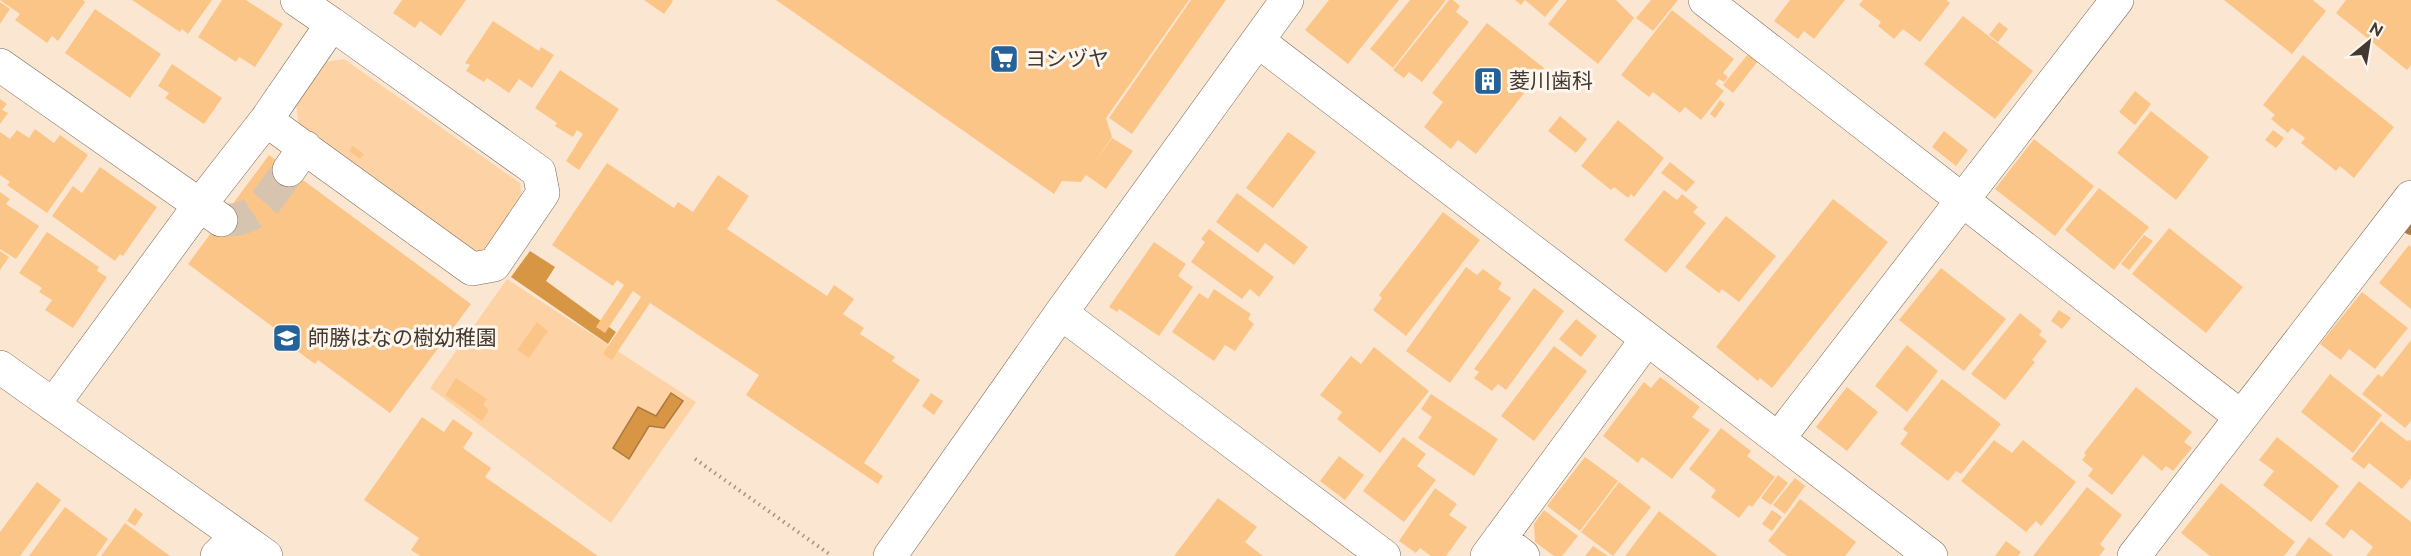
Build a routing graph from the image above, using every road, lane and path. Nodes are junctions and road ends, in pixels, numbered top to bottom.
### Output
1 (297, 0) edge
2 (1287, 0) edge
3 (1705, 0) edge
4 (2117, 0) edge
5 (332, 24) junction
6 (1258, 41) junction
7 (0, 64) edge
8 (266, 120) junction
9 (1962, 200) junction
10 (2409, 205) edge
11 (210, 213) junction
12 (1061, 313) junction
13 (1647, 339) junction
14 (0, 367) edge
15 (53, 405) junction
16 (2240, 416) junction
17 (1778, 439) junction
18 (695, 459) dead end
19 (227, 546) edge
20 (1503, 550) edge
21 (266, 556) edge
22 (832, 556) edge
23 (890, 556) edge
24 (1384, 556) edge
25 (1931, 556) edge
26 (2134, 556) edge

1 - 5 street
2 - 6 street
3 - 9 street
4 - 9 street
5 - 8 street
5 - 8 street
6 - 12 street
6 - 13 street
7 - 11 street
8 - 11 street
9 - 16 street
9 - 17 street
10 - 16 street
11 - 15 street
12 - 23 street
12 - 24 street
13 - 17 street
13 - 20 street
14 - 15 street
15 - 19 street
16 - 26 street
17 - 25 street
18 - 22 path
19 - 21 street

